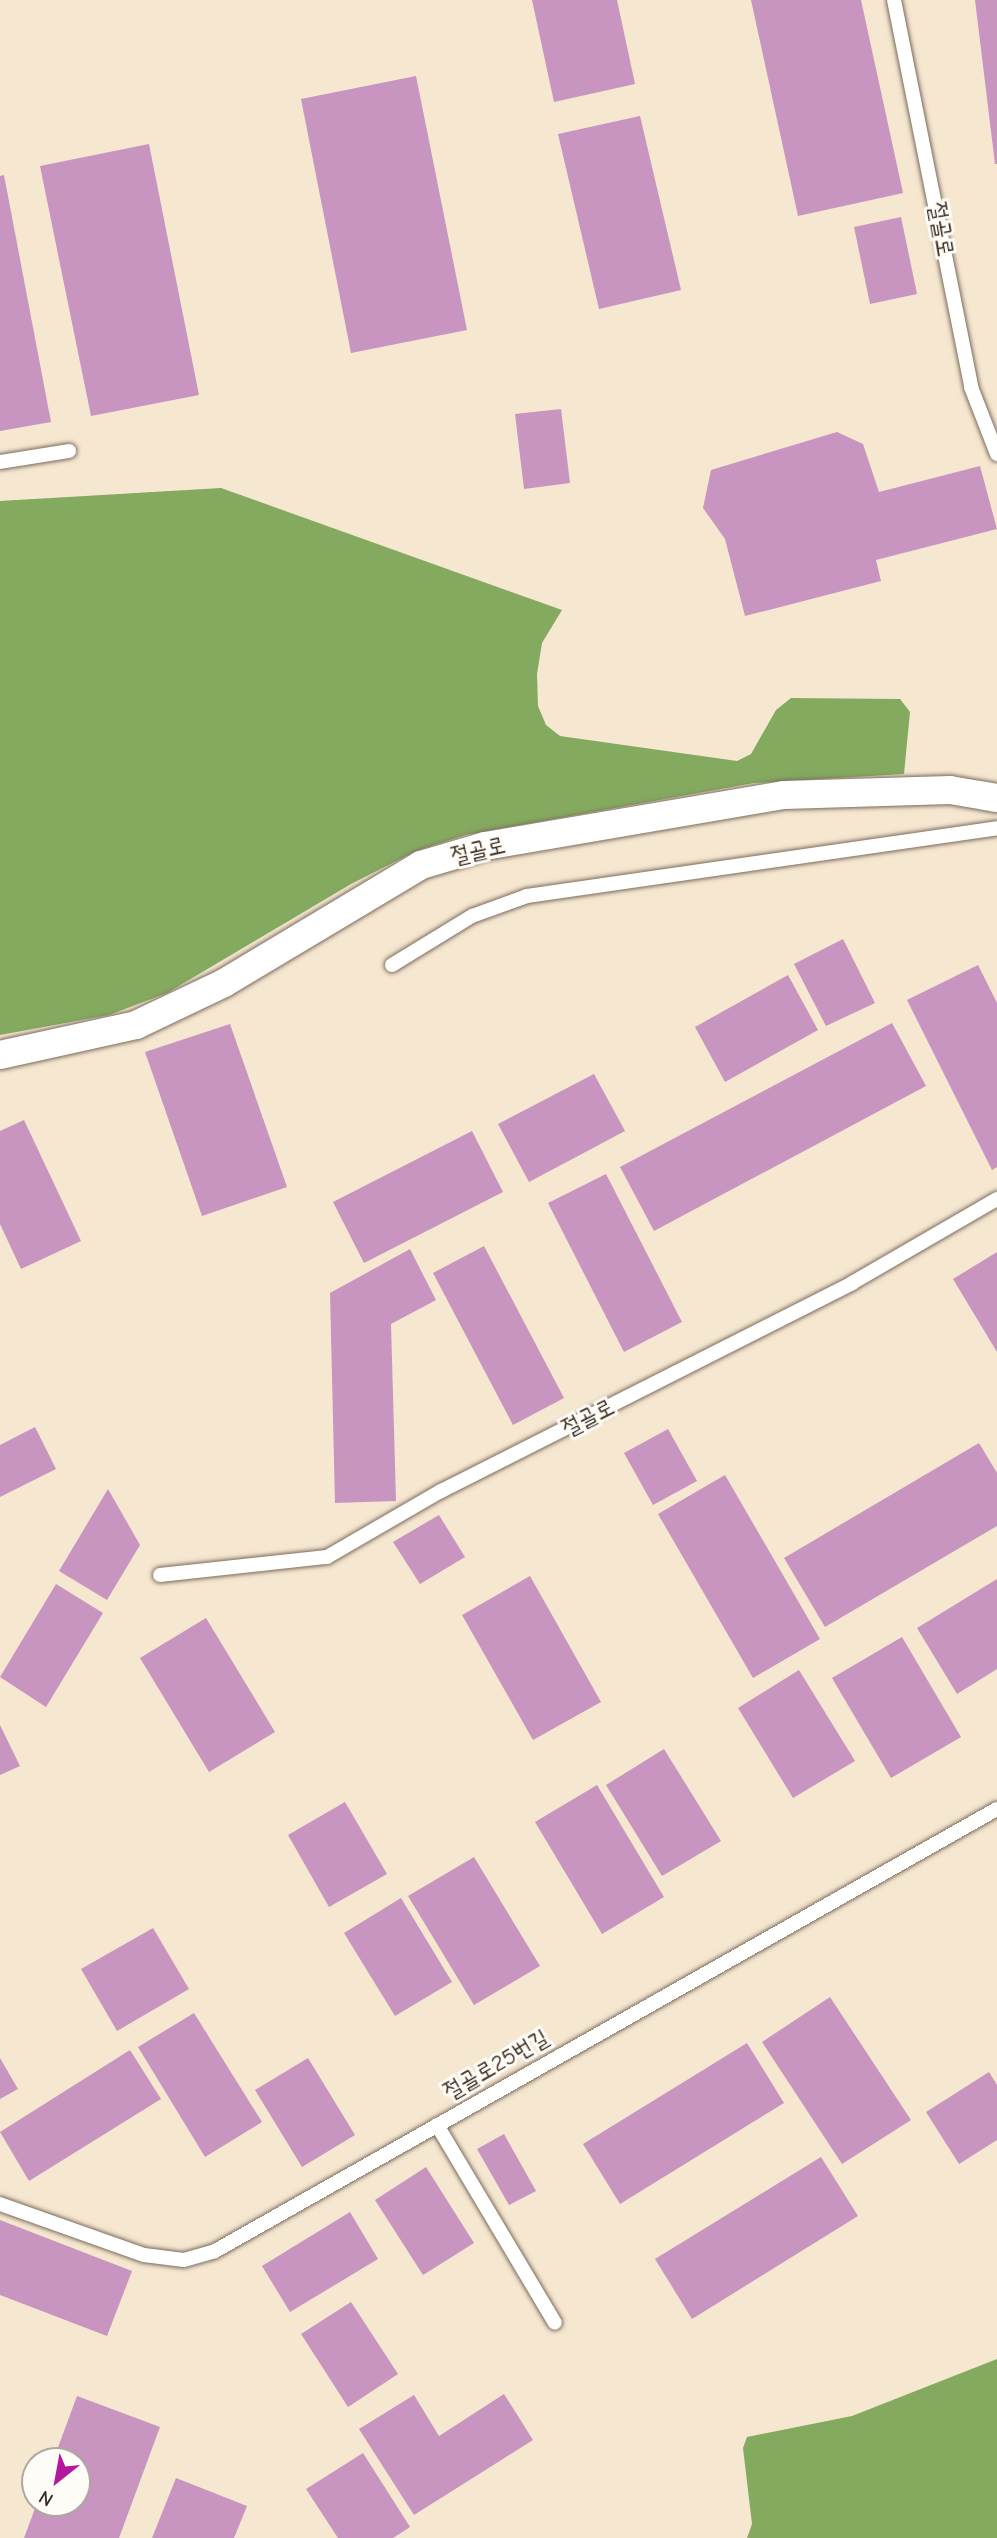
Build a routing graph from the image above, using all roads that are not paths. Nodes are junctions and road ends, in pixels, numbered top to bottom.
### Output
1 (894, 0) edge
2 (69, 451) dead end
3 (997, 454) edge
4 (0, 462) edge
5 (997, 798) edge
6 (997, 828) edge
7 (392, 965) dead end
8 (0, 1055) edge
9 (997, 1199) edge
10 (160, 1575) dead end
11 (997, 1809) edge
12 (437, 2125) junction
13 (0, 2204) edge
14 (555, 2323) dead end

1 - 3 lane, 절골로
2 - 4 lane
5 - 8 street, 절골로
6 - 7 lane
9 - 10 lane, 절골로
11 - 12 lane, 절골로25번길
12 - 13 lane, 절골로25번길
12 - 14 lane

